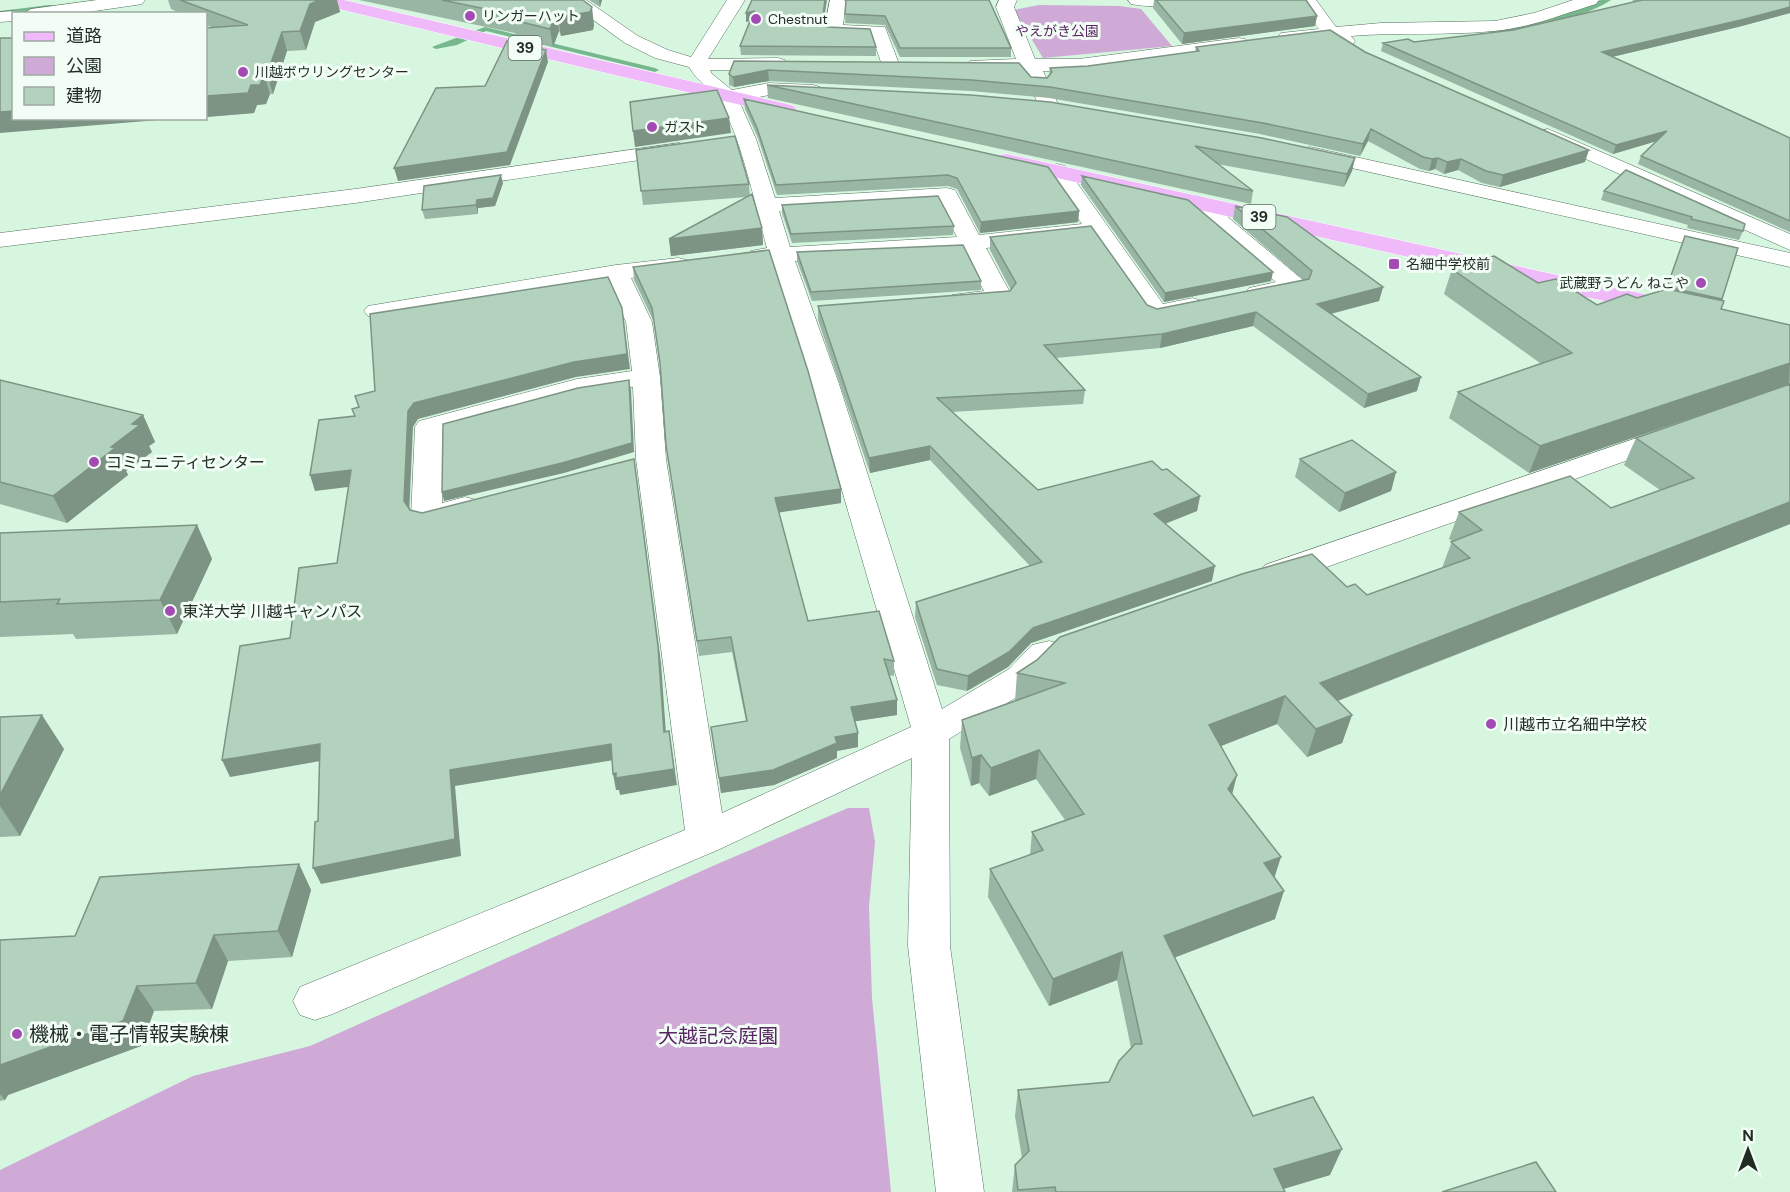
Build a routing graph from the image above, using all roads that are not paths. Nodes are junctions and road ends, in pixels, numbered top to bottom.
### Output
1 (136, 0) edge
2 (322, 0) edge
3 (575, 0) edge
4 (736, 0) edge
5 (1008, 0) edge
6 (1137, 0) edge
7 (1173, 0) edge
8 (1307, 0) edge
9 (1590, 0) edge
10 (837, 2) dead end
11 (46, 12) edge
12 (1330, 31) junction
13 (1363, 51) edge
14 (696, 63) junction
15 (798, 64) edge
16 (867, 64) edge
17 (890, 64) junction
18 (913, 64) edge
19 (959, 65) edge
20 (1032, 70) junction
21 (828, 92) edge
22 (728, 97) junction
23 (1027, 104) edge
24 (1049, 106) junction
25 (1073, 110) edge
26 (808, 115) edge
27 (1528, 126) edge
28 (699, 146) edge
29 (1294, 150) edge
30 (989, 155) edge
31 (1057, 171) junction
32 (1197, 203) junction
33 (766, 205) junction
34 (1099, 229) junction
35 (0, 240) edge
36 (972, 243) junction
37 (1790, 243) edge
38 (780, 253) junction
39 (733, 259) edge
40 (1790, 260) edge
41 (698, 263) edge
42 (616, 272) junction
43 (934, 302) edge
44 (377, 311) edge
45 (1685, 311) edge
46 (646, 376) junction
47 (1700, 426) edge
48 (494, 501) edge
49 (1247, 583) edge
50 (1078, 642) edge
51 (931, 733) junction
52 (706, 838) junction
53 (315, 1001) dead end
54 (960, 1192) edge

1 - 11 street
2 - 22 main road, 39
3 - 14 street
4 - 14 street
5 - 20 street
6 - 7 street
8 - 12 street
9 - 12 street
10 - 17 street
12 - 13 street
12 - 20 street
14 - 15 street
14 - 22 street
16 - 17 street
17 - 18 street
19 - 20 street
20 - 24 street
21 - 22 street
22 - 26 main road, 39
22 - 33 street
23 - 24 street
24 - 25 street
27 - 37 street
28 - 35 street
29 - 40 street
30 - 31 main road, 39
31 - 32 main road, 39
31 - 34 street
32 - 34 street
32 - 45 main road, 39
33 - 36 street
33 - 38 street
34 - 36 street
36 - 38 street
36 - 43 street
38 - 39 street
38 - 51 street
41 - 42 street
42 - 44 street
42 - 46 street
46 - 48 street
46 - 52 street
47 - 49 street
50 - 51 street
51 - 52 street
51 - 54 street
52 - 53 street

